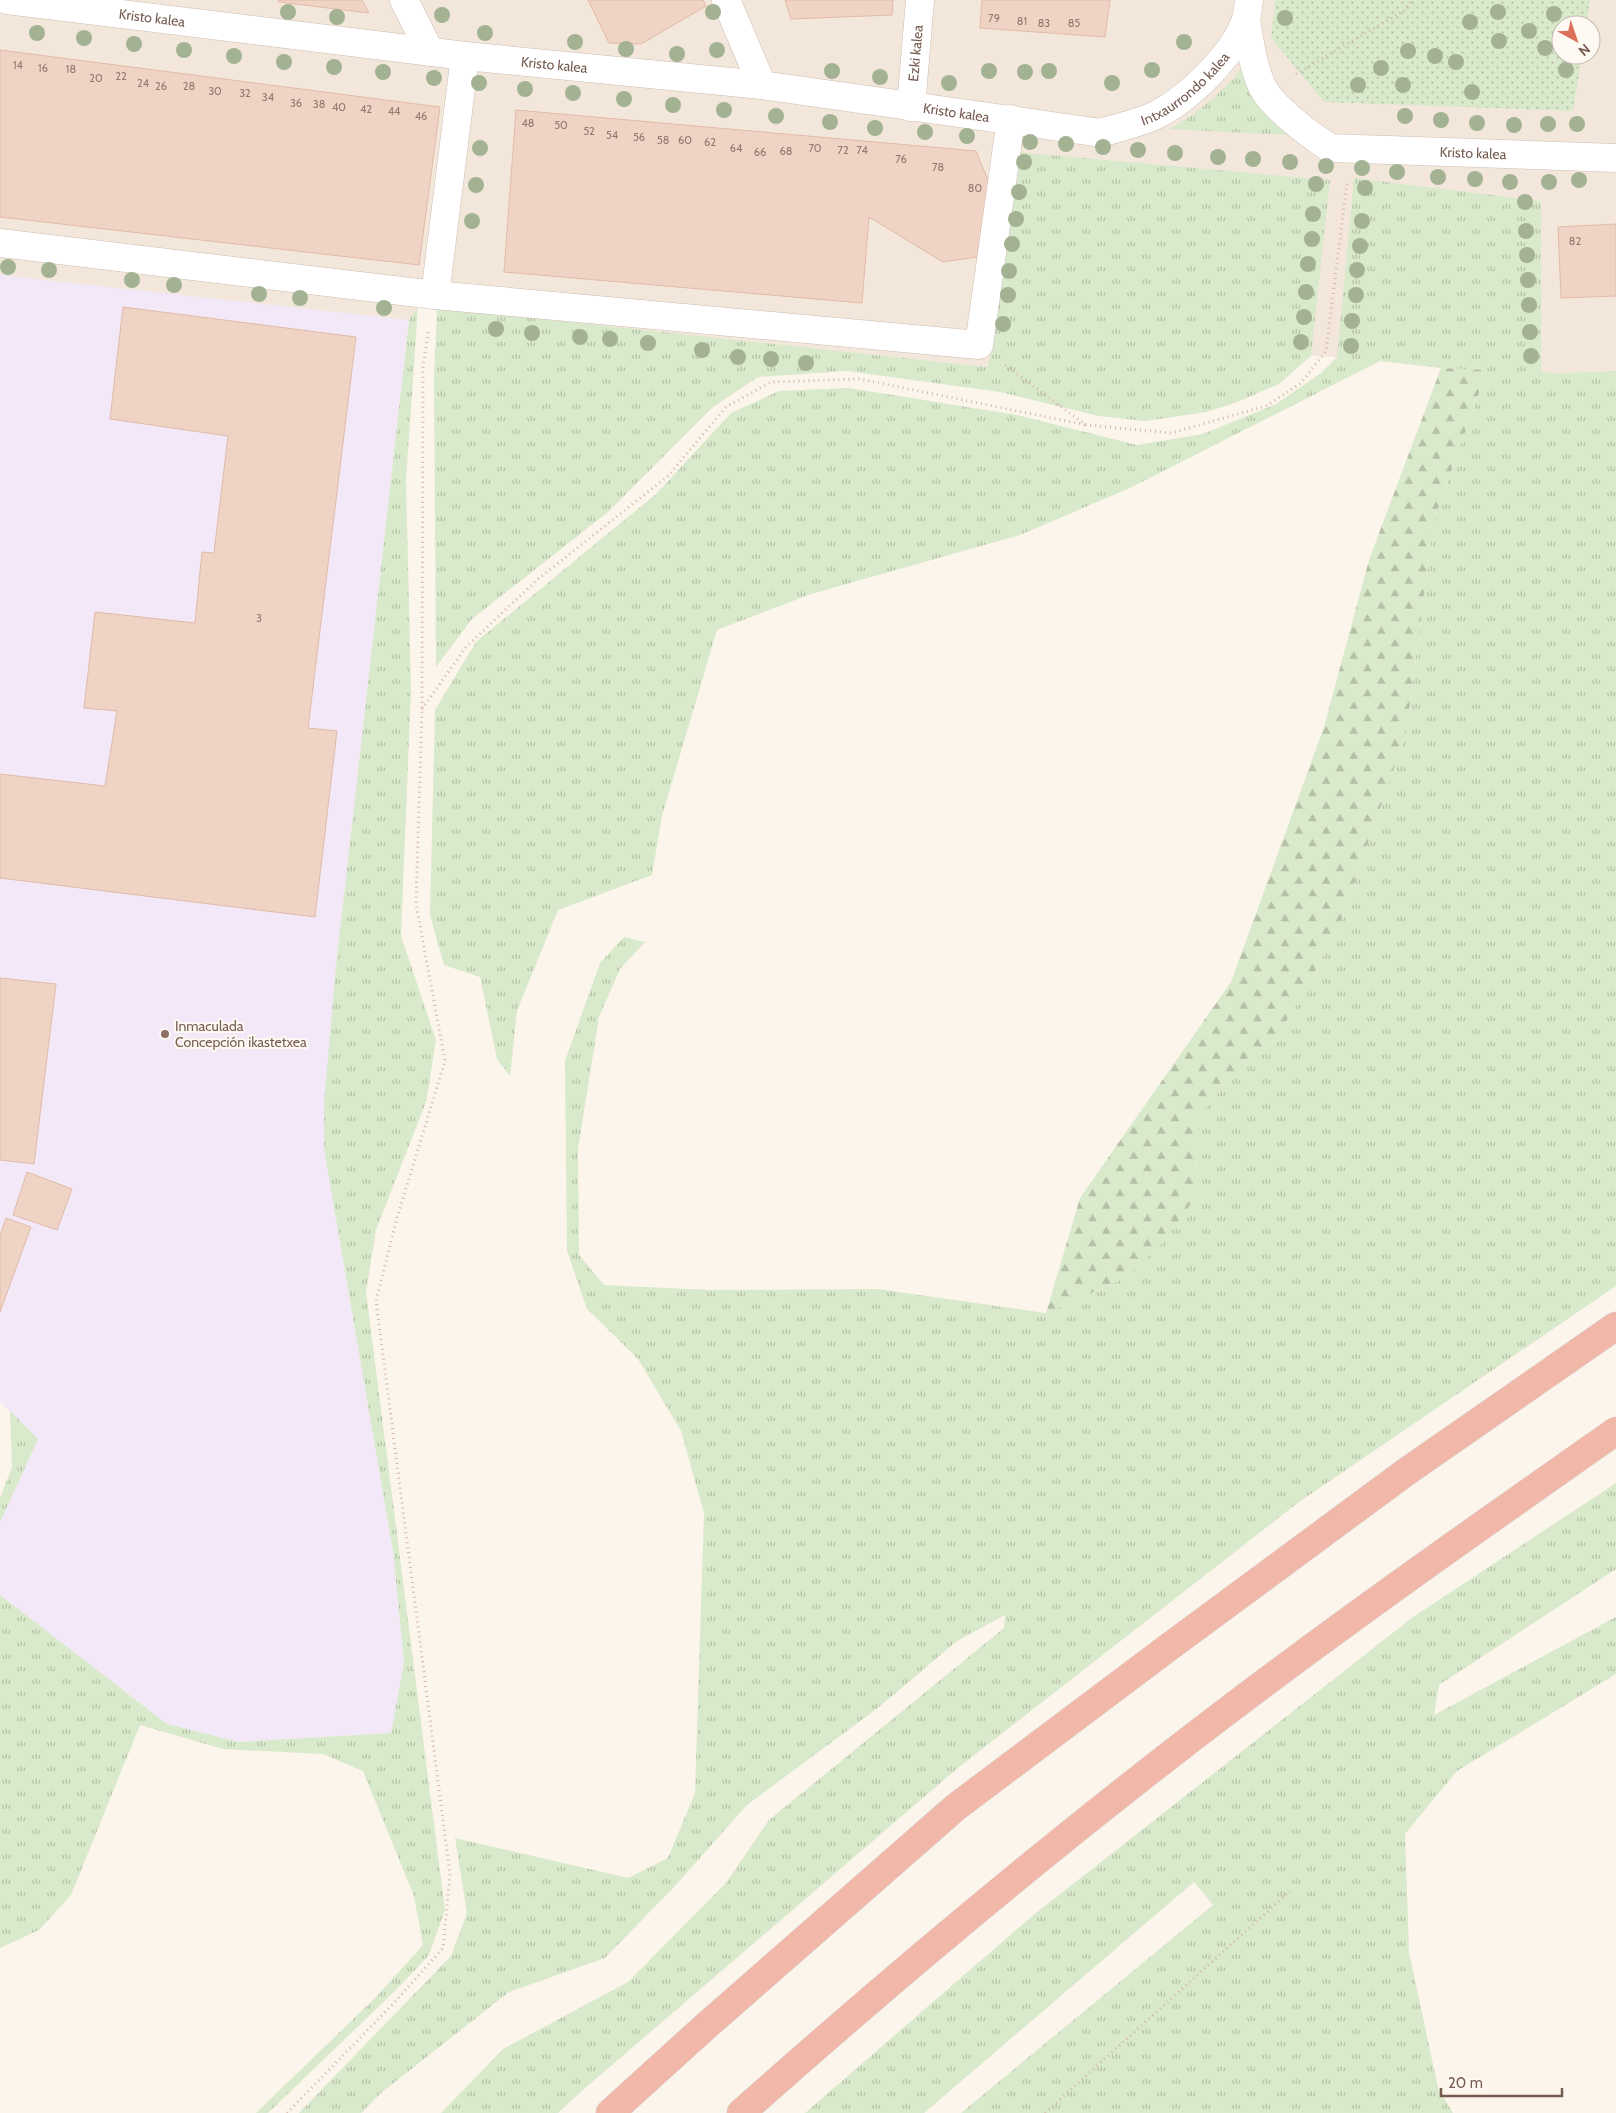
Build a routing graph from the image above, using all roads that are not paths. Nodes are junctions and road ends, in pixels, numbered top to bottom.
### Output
1 (7, 0) edge
2 (404, 0) edge
3 (726, 0) edge
4 (920, 0) edge
5 (1247, 10) edge
6 (181, 11) edge
7 (430, 52) junction
8 (465, 56) junction
9 (762, 86) junction
10 (911, 108) junction
11 (1011, 119) junction
12 (1102, 132) joint
13 (1341, 148) joint
14 (1616, 158) edge
15 (0, 243) edge
16 (435, 295) junction
17 (1616, 1326) edge
18 (1616, 1431) edge
19 (610, 2113) edge
20 (742, 2113) edge

1 - 6 street, Kristo kalea
2 - 7 street
3 - 9 street
4 - 10 street, Ezki kalea
5 - 12 street, Intxaurrondo kalea
5 - 13 street, Intxaurrondo kalea
6 - 7 street, Kristo kalea
7 - 8 street, Kristo kalea
8 - 9 street, Kristo kalea
8 - 16 street
9 - 10 street, Kristo kalea
10 - 11 street, Kristo kalea
11 - 12 street, Kristo kalea
11 - 16 street
13 - 14 street, Kristo kalea
15 - 16 street
17 - 19 highway
18 - 20 highway

